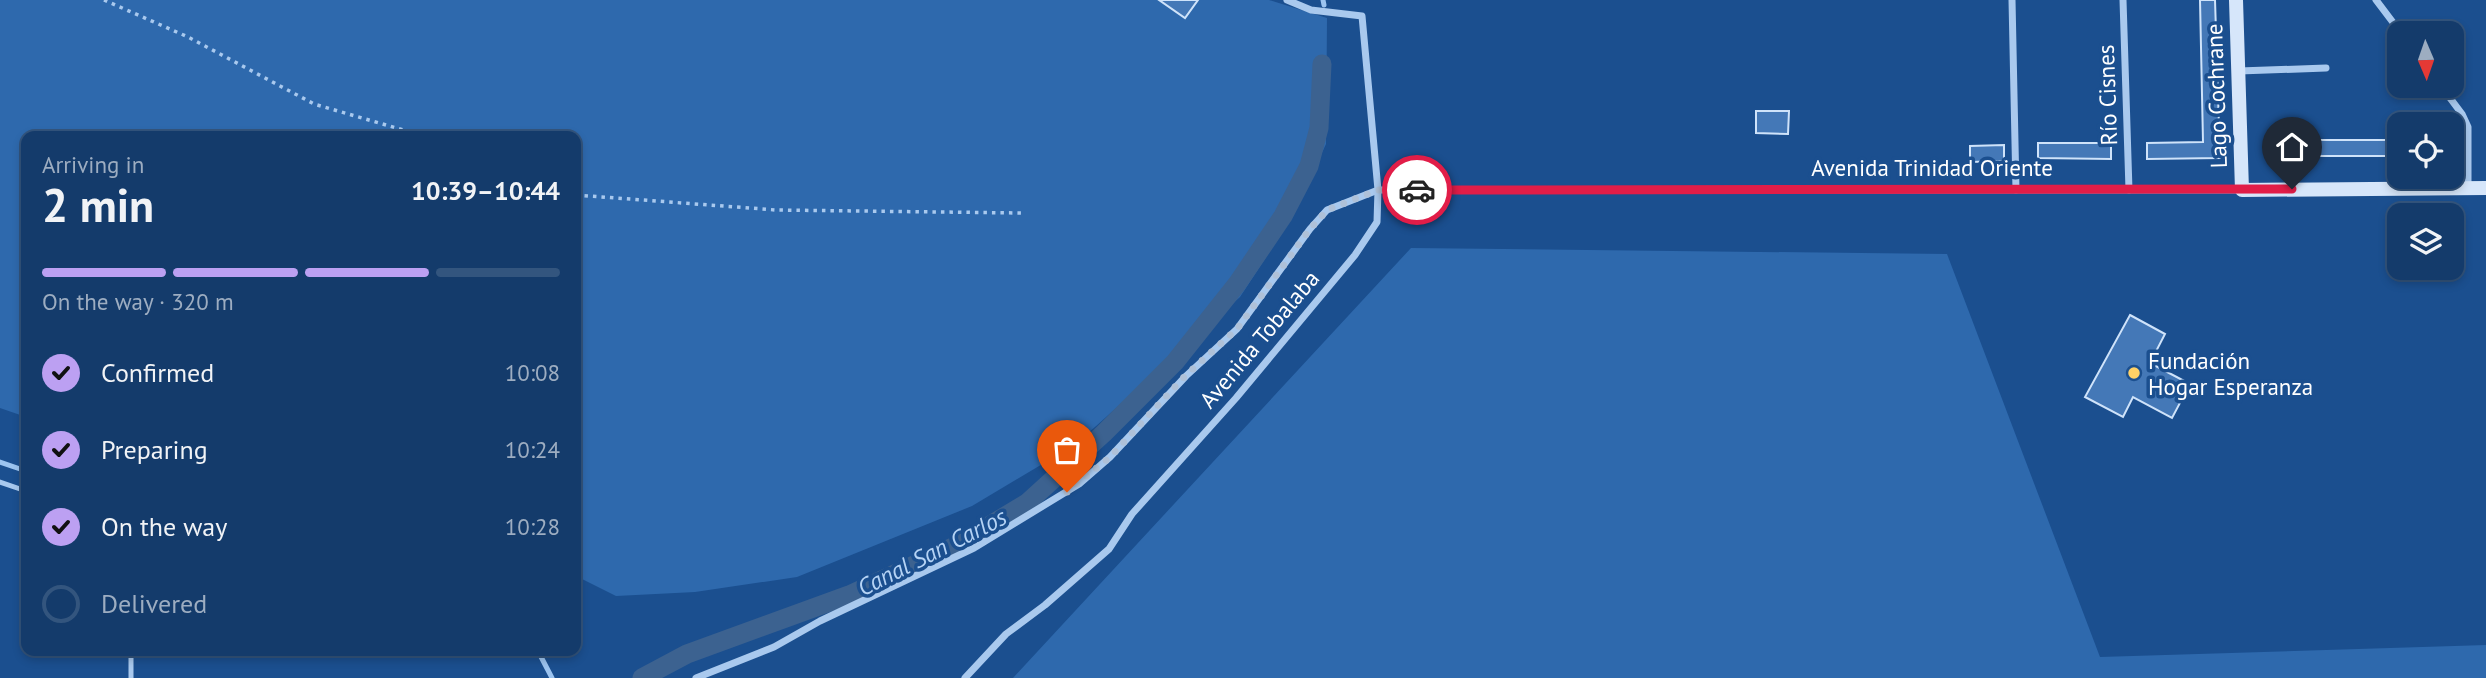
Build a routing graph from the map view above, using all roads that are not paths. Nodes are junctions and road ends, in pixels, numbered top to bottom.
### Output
1 (1287, 0) edge
2 (2012, 0) edge
3 (2123, 0) edge
4 (2236, 0) edge
5 (2376, 0) edge
6 (2392, 21) edge
7 (2326, 68) dead end
8 (2238, 71) junction
9 (2450, 98) edge
10 (2468, 188) junction
11 (2486, 188) edge
12 (1378, 190) junction
13 (2016, 190) junction
14 (2130, 190) junction
15 (2242, 190) junction
16 (0, 482) edge
17 (21, 489) edge
18 (131, 656) edge
19 (131, 678) edge
20 (696, 678) edge
21 (965, 678) edge

1 - 12 street, Avenida Tobalaba
2 - 13 street
3 - 14 street, Río Cisnes
4 - 8 street, Lago Cochrane
5 - 6 street
7 - 8 street
8 - 15 street, Lago Cochrane
9 - 10 street
10 - 11 street, Avenida Trinidad Oriente
10 - 15 street, Avenida Trinidad Oriente
12 - 13 street, Avenida Trinidad Oriente
12 - 20 street
12 - 21 street, Avenida Tobalaba
13 - 14 street, Avenida Trinidad Oriente
14 - 15 street, Avenida Trinidad Oriente
16 - 17 lane
18 - 19 lane

